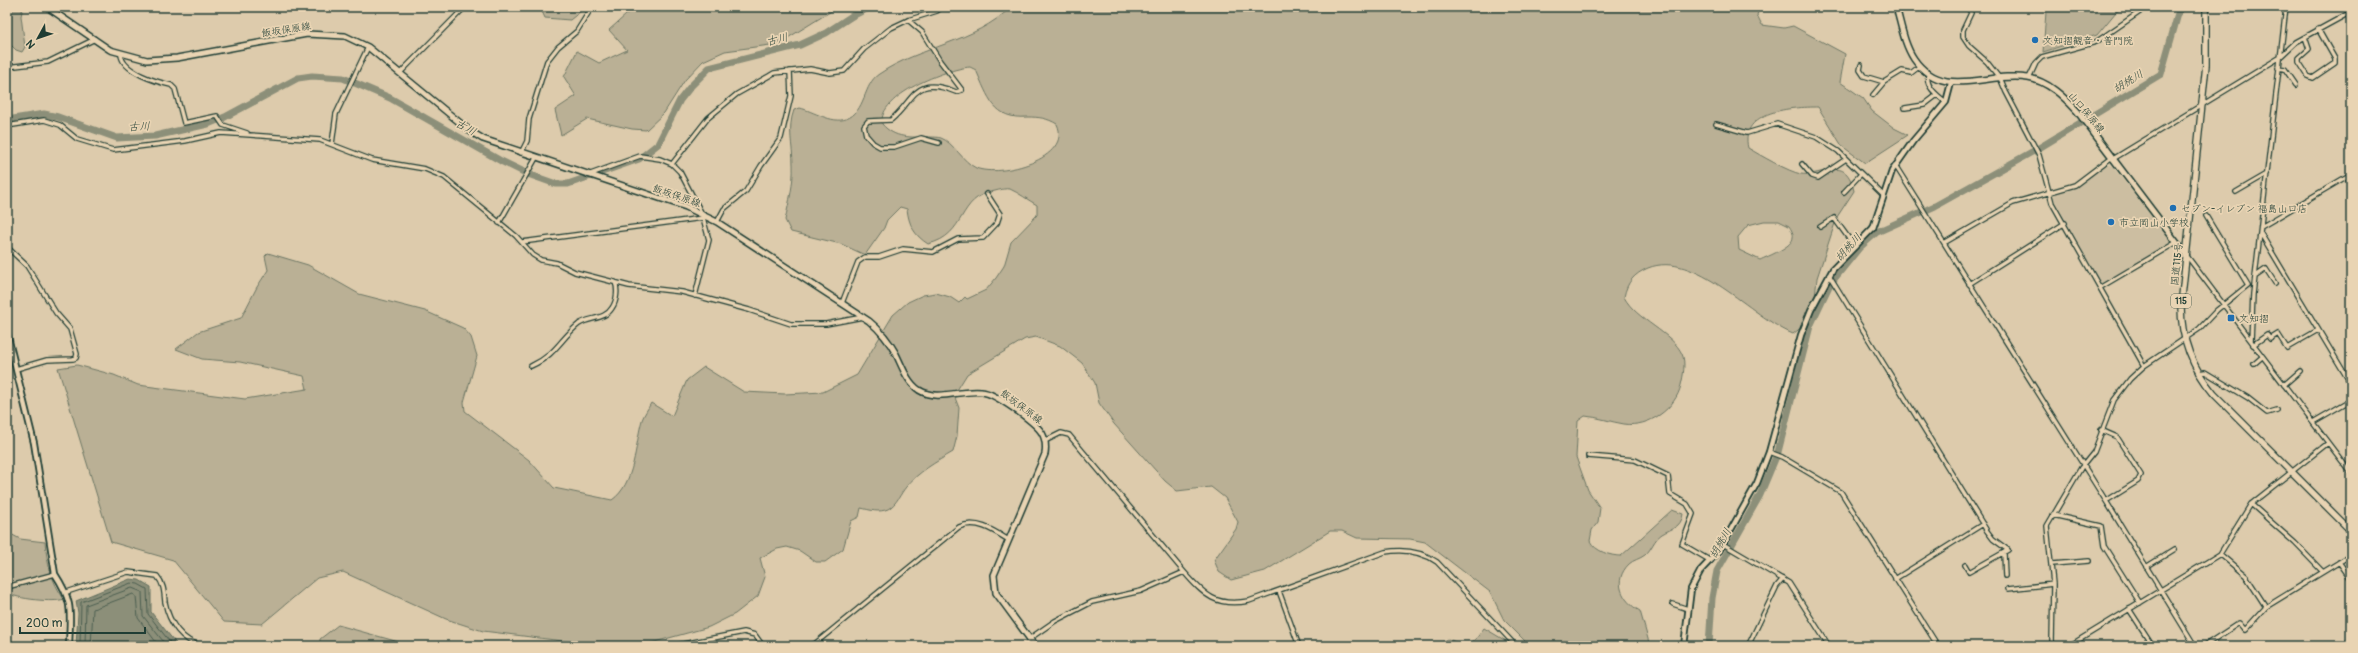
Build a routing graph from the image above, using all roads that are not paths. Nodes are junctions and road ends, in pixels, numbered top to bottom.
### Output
1 (46, 7) edge
2 (465, 7) edge
3 (592, 7) edge
4 (942, 7) edge
5 (1896, 7) edge
6 (1968, 7) edge
7 (2147, 7) edge
8 (2206, 7) edge
9 (2286, 7) edge
10 (2351, 12) edge
11 (908, 20) junction
12 (2318, 30) junction
13 (2305, 37) junction
14 (95, 39) junction
15 (368, 47) junction
16 (121, 55) junction
17 (2279, 58) junction
18 (1861, 65) dead end
19 (1920, 66) junction
20 (7, 67) edge
21 (2278, 68) junction
22 (790, 71) junction
23 (401, 72) junction
24 (1929, 73) junction
25 (1998, 76) junction
26 (2029, 78) junction
27 (1884, 82) junction
28 (1951, 83) junction
29 (2296, 85) dead end
30 (1873, 95) dead end
31 (1937, 95) junction
32 (1946, 102) junction
33 (2202, 105) junction
34 (1905, 108) dead end
35 (1716, 124) dead end
36 (7, 126) edge
37 (248, 134) junction
38 (939, 143) dead end
39 (332, 144) junction
40 (520, 153) junction
41 (536, 158) junction
42 (2112, 158) junction
43 (1846, 159) junction
44 (672, 164) junction
45 (1802, 164) dead end
46 (1895, 165) junction
47 (1861, 174) junction
48 (2267, 174) junction
49 (2351, 174) edge
50 (588, 175) junction
51 (1844, 192) dead end
52 (2048, 192) junction
53 (2236, 192) dead end
54 (987, 194) dead end
55 (1884, 196) junction
56 (702, 216) junction
57 (2206, 216) dead end
58 (717, 222) junction
59 (499, 223) junction
60 (2065, 223) junction
61 (1820, 227) dead end
62 (2261, 228) junction
63 (2260, 233) junction
64 (522, 242) junction
65 (2177, 242) junction
66 (1944, 243) junction
67 (7, 247) edge
68 (1855, 247) junction
69 (2186, 255) junction
70 (1829, 275) junction
71 (2256, 278) junction
72 (615, 282) junction
73 (2275, 283) dead end
74 (1969, 284) junction
75 (2248, 284) junction
76 (2101, 287) junction
77 (696, 296) junction
78 (842, 303) junction
79 (2223, 306) junction
80 (864, 316) junction
81 (2318, 330) junction
82 (7, 333) edge
83 (2184, 340) junction
84 (2252, 343) junction
85 (2262, 357) junction
86 (2254, 364) dead end
87 (531, 366) dead end
88 (2144, 366) junction
89 (16, 369) junction
90 (2300, 371) dead end
91 (2198, 374) junction
92 (2351, 384) edge
93 (2284, 385) junction
94 (2351, 400) edge
95 (2277, 410) dead end
96 (2313, 422) junction
97 (2102, 430) junction
98 (1045, 441) junction
99 (2328, 443) junction
100 (1770, 452) junction
101 (1588, 456) dead end
102 (2083, 466) junction
103 (2291, 471) junction
104 (2351, 473) edge
105 (2106, 501) junction
106 (2251, 504) junction
107 (2054, 515) junction
108 (1984, 524) junction
109 (2351, 531) edge
110 (1008, 539) junction
111 (1723, 544) junction
112 (2175, 549) dead end
113 (2004, 554) junction
114 (2220, 554) junction
115 (2351, 555) edge
116 (1710, 561) junction
117 (2089, 561) dead end
118 (2339, 562) junction
119 (2052, 564) junction
120 (1965, 565) dead end
121 (2146, 567) junction
122 (1184, 572) junction
123 (2323, 572) junction
124 (54, 574) junction
125 (2005, 576) dead end
126 (2351, 578) edge
127 (1783, 579) junction
128 (1895, 579) junction
129 (2053, 584) junction
130 (7, 587) edge
131 (2008, 589) dead end
132 (1279, 591) junction
133 (2161, 591) junction
134 (67, 592) junction
135 (2140, 603) junction
136 (1673, 604) dead end
137 (2266, 607) junction
138 (1688, 609) junction
139 (2128, 610) junction
140 (1029, 639) junction
141 (2050, 645) edge
142 (69, 646) edge
143 (203, 646) edge
144 (292, 646) edge
145 (326, 646) edge
146 (673, 646) edge
147 (762, 646) edge
148 (812, 646) edge
149 (1035, 646) edge
150 (1299, 646) edge
151 (1516, 646) edge
152 (1684, 646) edge
153 (1748, 646) edge
154 (1829, 646) edge
155 (1938, 646) edge
156 (2057, 646) edge
157 (2069, 646) edge
158 (2153, 646) edge
159 (2195, 646) edge
160 (2204, 646) edge

1 - 14 main road, 飯坂保原線
2 - 23 street
3 - 40 street
4 - 11 street
5 - 19 main road
6 - 25 street
7 - 26 street
8 - 33 highway, 国道115号 / 115
9 - 17 street
10 - 12 street
11 - 22 street
11 - 38 street
12 - 13 street
12 - 13 street
13 - 17 street
14 - 16 main road, 飯坂保原線
14 - 20 street
15 - 16 main road, 飯坂保原線
15 - 23 main road, 飯坂保原線
15 - 39 street
16 - 37 street
17 - 21 street
17 - 33 street
18 - 27 street
19 - 24 main road
19 - 27 street
21 - 29 street
21 - 48 street
22 - 44 street
22 - 58 street
23 - 40 main road, 飯坂保原線
24 - 28 main road
24 - 31 street
25 - 26 main road, 山口保原線
25 - 28 main road, 山口保原線
25 - 52 street
26 - 42 main road, 山口保原線
27 - 30 street
28 - 32 street
31 - 32 street
31 - 34 street
32 - 46 street
33 - 42 street
33 - 69 highway, 国道115号 / 115
35 - 43 street
36 - 37 street
37 - 39 street
39 - 59 street
40 - 41 main road, 飯坂保原線
41 - 50 main road, 飯坂保原線
41 - 59 street
42 - 52 street
42 - 65 main road, 山口保原線
43 - 45 street
43 - 47 street
44 - 50 street
44 - 56 street
46 - 55 street
46 - 66 street
47 - 51 street
47 - 55 street
48 - 53 street
48 - 62 street
49 - 62 street
50 - 56 main road, 飯坂保原線
52 - 60 street
52 - 66 street
54 - 78 street
55 - 68 street
56 - 58 main road, 飯坂保原線
56 - 64 street
56 - 77 street
57 - 75 street
58 - 78 main road, 飯坂保原線
59 - 64 street
60 - 74 street
60 - 76 street
61 - 68 street
62 - 63 street
63 - 71 street
63 - 81 street
64 - 72 street
65 - 69 main road, 山口保原線
65 - 76 street
66 - 74 street
67 - 89 street
68 - 70 street
69 - 79 street
69 - 83 highway, 国道115号 / 115
70 - 100 street
70 - 108 street
71 - 73 street
71 - 75 street
71 - 84 street
72 - 77 street
72 - 87 street
74 - 102 street
75 - 79 street
76 - 88 street
77 - 80 street
78 - 80 main road, 飯坂保原線
79 - 83 street
79 - 84 street
80 - 98 main road, 飯坂保原線
81 - 84 street
81 - 92 street
82 - 89 street
83 - 88 street
83 - 91 highway, 国道115号 / 115
84 - 85 street
85 - 86 street
85 - 93 street
88 - 97 street
89 - 124 street
90 - 93 street
91 - 95 street
91 - 103 highway, 国道115号 / 115
93 - 96 street
94 - 96 street
96 - 99 street
97 - 102 street
97 - 105 street
98 - 110 main road
98 - 122 street
99 - 103 street
99 - 104 street
100 - 111 street
100 - 128 street
101 - 116 street
102 - 105 street
102 - 107 street
103 - 106 street
103 - 109 highway, 国道115号 / 115
105 - 121 street
106 - 114 street
106 - 123 street
107 - 119 street
107 - 135 street
108 - 113 street
108 - 128 street
110 - 140 main road
110 - 148 street
111 - 116 street
111 - 127 street
112 - 121 street
113 - 120 street
113 - 125 street
114 - 133 street
114 - 137 street
115 - 118 street
116 - 138 street
117 - 119 street
118 - 123 street
118 - 126 street
119 - 129 street
121 - 133 street
122 - 132 street
122 - 140 street
123 - 137 street
124 - 130 street
124 - 134 street
127 - 153 street
127 - 154 street
128 - 155 street
129 - 131 street
129 - 141 street
132 - 150 street
132 - 151 street
133 - 135 street
133 - 159 street
134 - 142 street
134 - 143 street
135 - 139 street
136 - 138 street
137 - 160 street
138 - 152 street
139 - 157 street
139 - 158 street
140 - 149 main road
141 - 156 street
144 - 145 street
146 - 147 street

